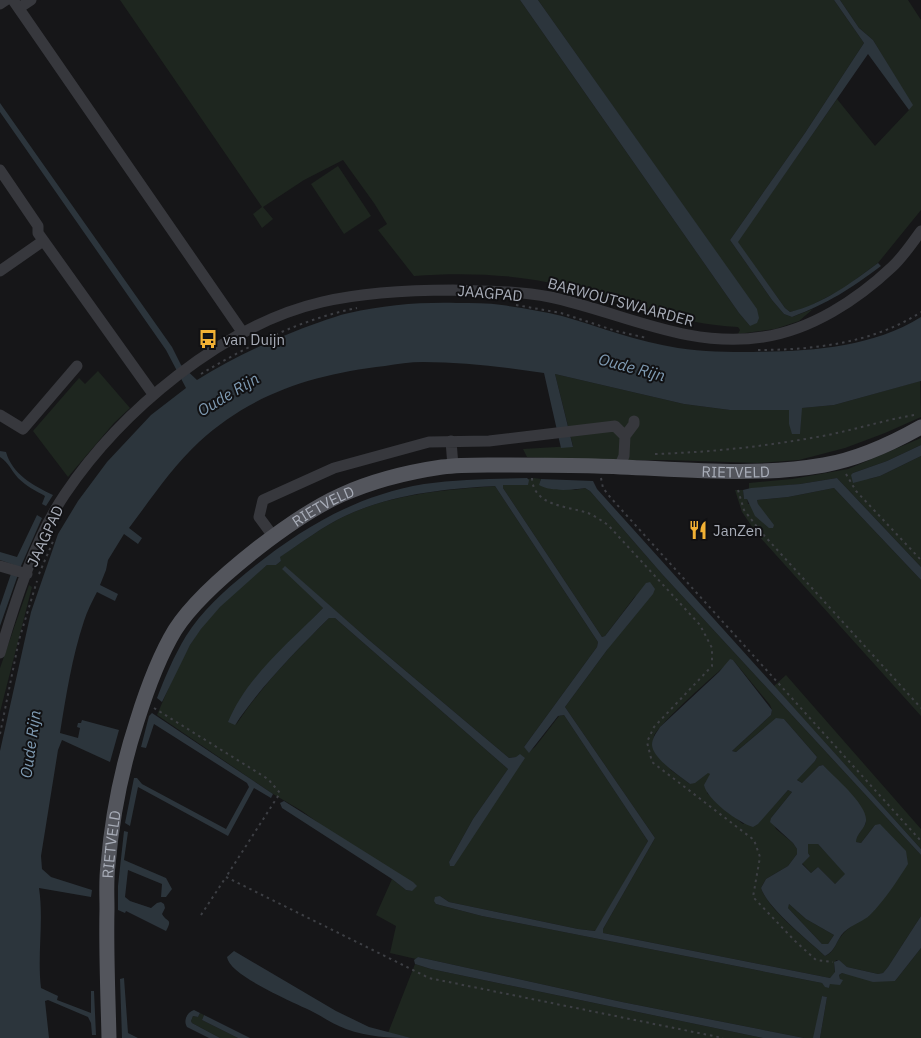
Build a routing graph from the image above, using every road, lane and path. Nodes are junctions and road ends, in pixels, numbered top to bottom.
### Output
1 (6, 0) edge
2 (31, 0) edge
3 (0, 4) edge
4 (16, 4) edge
5 (0, 170) edge
6 (921, 231) edge
7 (40, 237) junction
8 (0, 271) edge
9 (510, 304) dead end
10 (357, 308) dead end
11 (921, 312) edge
12 (244, 333) junction
13 (652, 338) dead end
14 (757, 350) dead end
15 (77, 366) dead end
16 (197, 376) dead end
17 (153, 394) junction
18 (921, 414) edge
19 (0, 415) edge
20 (634, 421) dead end
21 (921, 427) edge
22 (625, 436) junction
23 (451, 441) junction
24 (652, 454) dead end
25 (532, 465) junction
26 (453, 466) junction
27 (598, 466) junction
28 (619, 467) junction
29 (852, 470) dead end
30 (738, 490) dead end
31 (56, 534) dead end
32 (273, 536) junction
33 (921, 560) edge
34 (14, 571) edge
35 (0, 652) edge
36 (143, 701) junction
37 (921, 708) edge
38 (0, 734) edge
39 (921, 842) edge
40 (226, 877) junction
41 (202, 915) dead end
42 (833, 962) dead end
43 (110, 1038) edge
44 (723, 1038) edge

1 - 3 street
2 - 4 street
4 - 12 street
5 - 7 street
6 - 12 street, BARWOUTSWAARDER
7 - 8 street
7 - 17 street
9 - 13 path, JAAGPAD
10 - 16 path
11 - 14 path
12 - 17 street, BARWOUTSWAARDER
15 - 19 street
17 - 34 street, BARWOUTSWAARDER
18 - 24 path
20 - 22 street
21 - 28 main road, RIETVELD
22 - 23 street
22 - 28 street
23 - 26 street
23 - 32 street
25 - 26 main road, RIETVELD
25 - 27 main road, RIETVELD
25 - 42 path
26 - 32 main road, RIETVELD
27 - 28 main road, RIETVELD
27 - 39 path
29 - 33 path
30 - 37 path
31 - 38 path, JAAGPAD
32 - 36 main road, RIETVELD
34 - 35 street, BARWOUTSWAARDER
36 - 40 path
36 - 43 main road, RIETVELD
40 - 41 path
40 - 44 path

